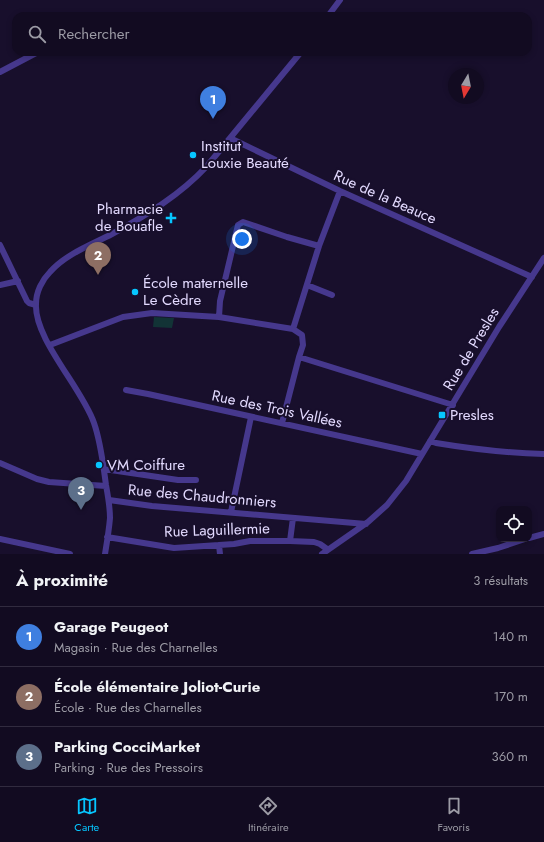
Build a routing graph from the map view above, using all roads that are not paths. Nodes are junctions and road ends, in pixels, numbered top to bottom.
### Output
1 (340, 0) edge
2 (331, 12) edge
3 (30, 56) edge
4 (298, 56) edge
5 (0, 72) edge
6 (230, 138) junction
7 (340, 191) junction
8 (0, 245) edge
9 (319, 246) junction
10 (544, 258) edge
11 (532, 277) junction
12 (18, 281) junction
13 (0, 285) edge
14 (307, 285) junction
15 (332, 295) dead end
16 (36, 304) junction
17 (219, 317) junction
18 (293, 329) junction
19 (50, 346) junction
20 (298, 357) junction
21 (126, 390) dead end
22 (453, 405) junction
23 (251, 416) junction
24 (282, 423) junction
25 (430, 441) junction
26 (422, 454) junction
27 (544, 454) edge
28 (0, 463) edge
29 (104, 469) junction
30 (196, 480) dead end
31 (106, 486) junction
32 (109, 500) junction
33 (231, 512) junction
34 (293, 518) junction
35 (366, 524) junction
36 (544, 534) edge
37 (107, 537) junction
38 (532, 537) edge
39 (0, 539) edge
40 (290, 540) junction
41 (516, 542) edge
42 (219, 545) junction
43 (327, 549) junction
44 (70, 554) edge
45 (105, 554) edge
46 (220, 554) edge
47 (322, 554) edge
48 (472, 554) edge

1 - 2 street
3 - 5 street
4 - 6 street
6 - 7 street, Rue de la Beauce
6 - 16 street
7 - 9 street
7 - 11 street, Rue de la Beauce
8 - 12 street
9 - 14 street
9 - 17 street
10 - 11 street, Rue de Presles
11 - 22 street, Rue de Presles
12 - 13 street
12 - 16 street
14 - 15 street
14 - 18 street
16 - 19 street
17 - 18 street
17 - 19 street
18 - 20 street
19 - 29 street
20 - 22 street
20 - 24 street
21 - 23 street, Rue des Trois Vallées
22 - 25 street, Rue de Presles
23 - 24 street, Rue des Trois Vallées
23 - 33 street
24 - 26 street, Rue des Trois Vallées
25 - 26 street, Rue de Presles
25 - 27 street
26 - 35 street, Rue de Presles
28 - 31 street
29 - 30 street
29 - 31 street
31 - 32 street
32 - 33 street, Rue des Chaudronniers
32 - 37 street
33 - 34 street, Rue des Chaudronniers
34 - 35 street, Rue des Chaudronniers
34 - 40 street, Rue des Chaudronniers
35 - 43 street, Rue de Presles
36 - 38 street
37 - 42 street, Rue Laguillermie
37 - 45 street
39 - 44 street
40 - 42 street, Rue Laguillermie
40 - 43 street, Rue Laguillermie
41 - 48 street
42 - 46 street
43 - 47 street, Rue de Presles

